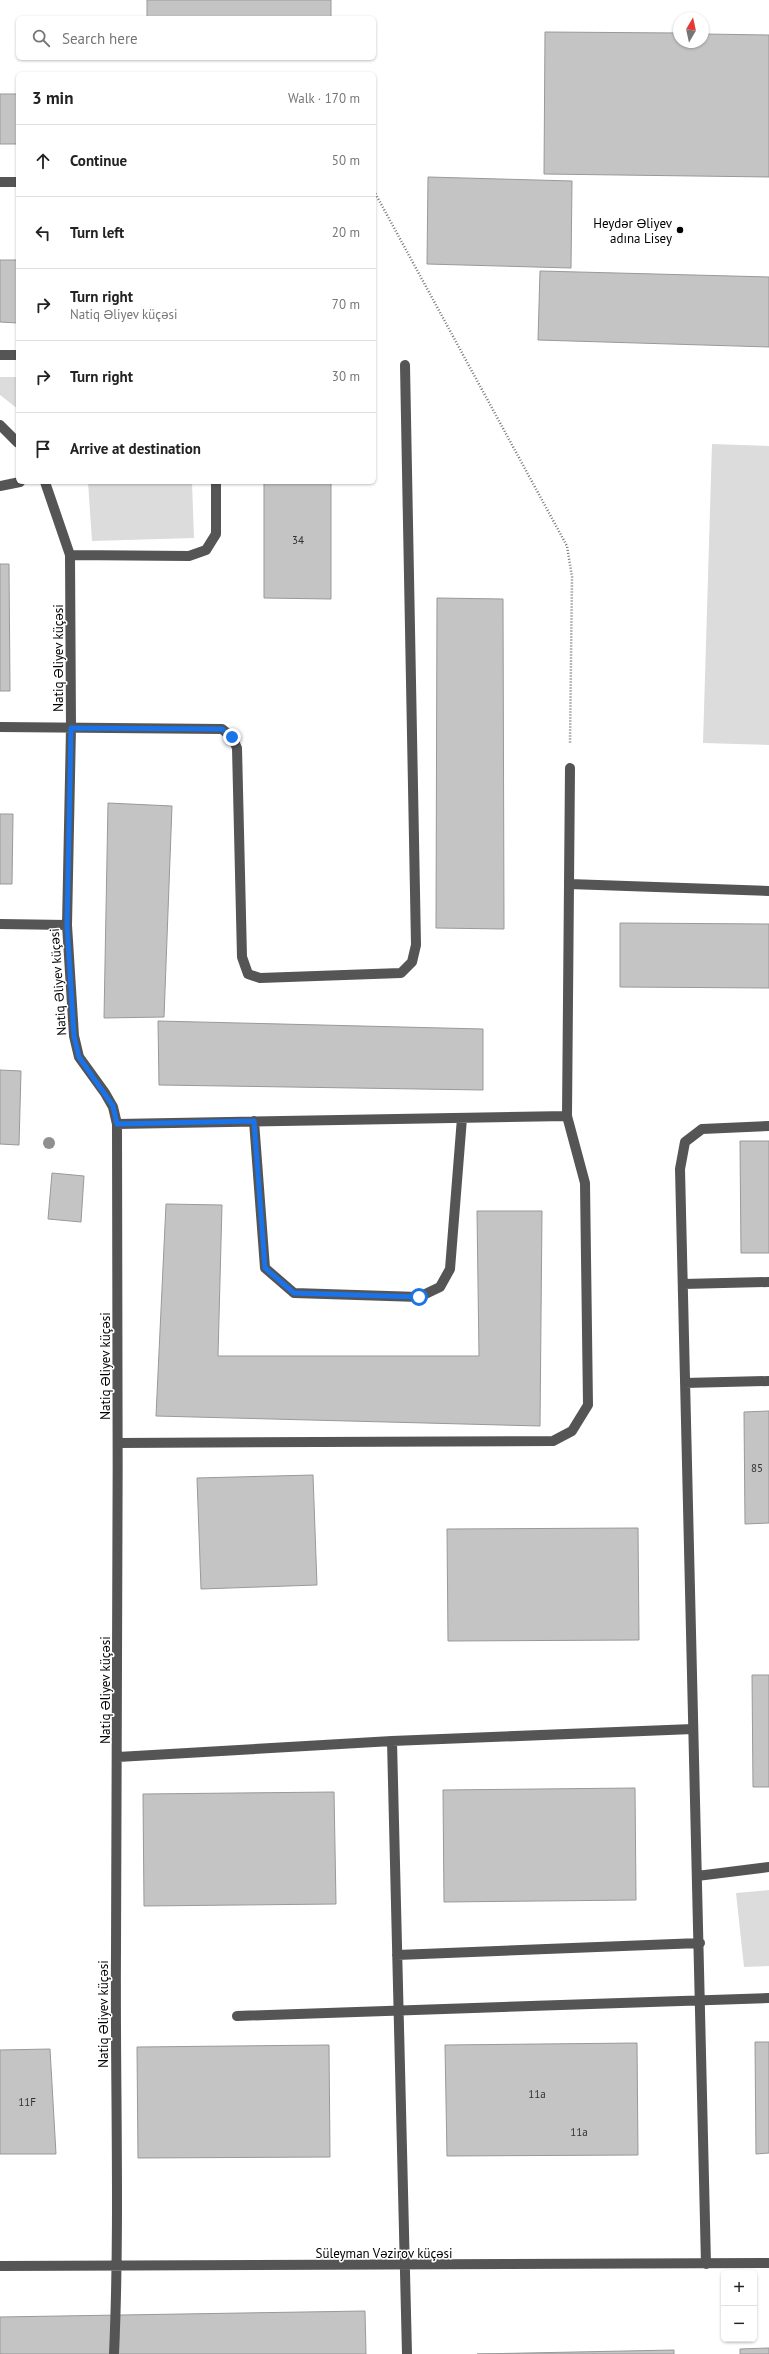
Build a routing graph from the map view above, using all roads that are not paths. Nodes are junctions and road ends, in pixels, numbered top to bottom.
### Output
1 (0, 182) edge
2 (16, 182) edge
3 (0, 355) edge
4 (16, 356) edge
5 (404, 365) dead end
6 (0, 425) edge
7 (16, 441) edge
8 (16, 483) edge
9 (46, 484) edge
10 (216, 484) edge
11 (0, 486) edge
12 (70, 555) junction
13 (0, 727) edge
14 (71, 728) junction
15 (570, 768) road end
16 (569, 884) junction
17 (769, 891) edge
18 (0, 924) edge
19 (67, 925) junction
20 (567, 1116) junction
21 (462, 1118) junction
22 (254, 1121) junction
23 (117, 1124) junction
24 (769, 1126) edge
25 (769, 1282) edge
26 (683, 1284) junction
27 (769, 1381) edge
28 (685, 1383) junction
29 (118, 1443) junction
30 (693, 1730) junction
31 (392, 1741) junction
32 (118, 1757) junction
33 (769, 1867) edge
34 (697, 1876) junction
35 (700, 1943) junction
36 (397, 1955) junction
37 (769, 1998) edge
38 (700, 2001) junction
39 (398, 2010) junction
40 (237, 2016) dead end
41 (769, 2263) edge
42 (706, 2264) junction
43 (118, 2265) junction
44 (0, 2266) edge
45 (406, 2266) junction
46 (114, 2354) edge
47 (407, 2354) edge

1 - 2 street
3 - 4 street
5 - 14 street
6 - 7 street
8 - 11 street
9 - 12 street, Natiq Əliyev küçəsi
10 - 12 street
12 - 14 street, Natiq Əliyev küçəsi
13 - 14 street
14 - 19 street, Natiq Əliyev küçəsi
15 - 16 street
16 - 17 street
16 - 20 street
18 - 19 street
19 - 23 street, Natiq Əliyev küçəsi
20 - 21 street
20 - 29 street
21 - 22 street
21 - 22 street
22 - 23 street
23 - 29 street, Natiq Əliyev küçəsi
24 - 26 street
25 - 26 street
26 - 28 street
27 - 28 street
28 - 30 street
29 - 32 street, Natiq Əliyev küçəsi
30 - 31 street
30 - 34 street
31 - 32 street
31 - 36 street
32 - 43 street, Natiq Əliyev küçəsi
33 - 34 street
34 - 35 street
35 - 36 street
35 - 38 street
36 - 39 street
37 - 38 street
38 - 39 street
38 - 42 street
39 - 40 street
39 - 45 street
41 - 42 street, Süleyman Vəzirov küçəsi
42 - 45 street, Süleyman Vəzirov küçəsi
43 - 44 street, Süleyman Vəzirov küçəsi
43 - 45 street, Süleyman Vəzirov küçəsi
43 - 46 street, Natiq Əliyev küçəsi
45 - 47 street

